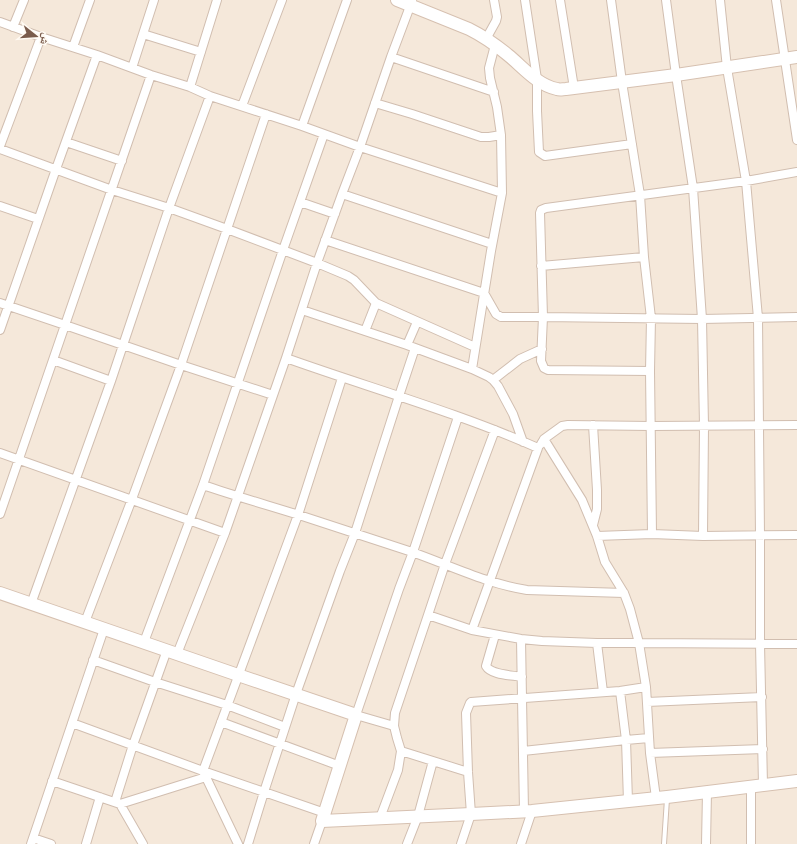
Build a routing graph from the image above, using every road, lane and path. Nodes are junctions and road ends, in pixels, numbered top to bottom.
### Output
1 (24, 0) edge
2 (90, 0) edge
3 (154, 0) edge
4 (217, 0) edge
5 (282, 0) edge
6 (347, 0) edge
7 (397, 0) edge
8 (494, 0) edge
9 (525, 0) edge
10 (560, 0) edge
11 (611, 0) edge
12 (666, 0) edge
13 (720, 0) edge
14 (776, 0) edge
15 (411, 3) edge
16 (0, 22) edge
17 (13, 27) junction
18 (143, 34) junction
19 (41, 37) junction
20 (491, 42) junction
21 (73, 47) junction
22 (200, 52) junction
23 (97, 55) junction
24 (391, 57) junction
25 (791, 58) edge
26 (132, 68) junction
27 (727, 68) junction
28 (151, 75) junction
29 (676, 76) junction
30 (537, 79) junction
31 (622, 82) junction
32 (190, 87) junction
33 (574, 88) junction
34 (494, 92) junction
35 (210, 96) junction
36 (375, 103) junction
37 (242, 106) junction
38 (266, 114) junction
39 (302, 126) junction
40 (3, 130) edge
41 (324, 134) junction
42 (501, 135) junction
43 (797, 140) edge
44 (66, 142) junction
45 (632, 144) junction
46 (0, 146) edge
47 (360, 147) junction
48 (0, 149) edge
49 (122, 161) junction
50 (56, 169) junction
51 (797, 172) edge
52 (746, 181) junction
53 (692, 188) junction
54 (112, 190) junction
55 (502, 193) junction
56 (342, 194) junction
57 (640, 195) junction
58 (300, 202) junction
59 (0, 206) edge
60 (169, 208) junction
61 (335, 214) junction
62 (38, 219) junction
63 (227, 229) junction
64 (325, 240) junction
65 (492, 244) junction
66 (283, 250) junction
67 (644, 257) junction
68 (317, 263) junction
69 (541, 266) junction
70 (484, 293) junction
71 (0, 303) edge
72 (376, 303) junction
73 (8, 306) junction
74 (302, 310) junction
75 (543, 317) junction
76 (797, 317) edge
77 (651, 318) junction
78 (758, 318) junction
79 (702, 319) junction
80 (417, 322) junction
81 (65, 325) junction
82 (0, 330) edge
83 (365, 331) junction
84 (124, 345) junction
85 (407, 345) junction
86 (475, 347) junction
87 (415, 348) junction
88 (542, 350) junction
89 (286, 358) junction
90 (53, 360) junction
91 (181, 365) junction
92 (472, 369) junction
93 (650, 371) junction
94 (342, 378) junction
95 (493, 380) junction
96 (112, 381) junction
97 (238, 384) junction
98 (273, 395) junction
99 (399, 396) junction
100 (458, 417) junction
101 (593, 425) junction
102 (759, 425) junction
103 (651, 426) junction
104 (704, 426) junction
105 (797, 426) edge
106 (495, 430) junction
107 (544, 439) junction
108 (523, 442) junction
109 (538, 448) junction
110 (0, 453) edge
111 (19, 460) junction
112 (76, 480) junction
113 (203, 485) junction
114 (238, 497) junction
115 (132, 499) junction
116 (0, 514) edge
117 (298, 515) junction
118 (190, 520) junction
119 (593, 525) junction
120 (226, 532) junction
121 (355, 533) junction
122 (652, 534) junction
123 (797, 535) edge
124 (597, 536) junction
125 (703, 536) junction
126 (760, 536) junction
127 (413, 552) junction
128 (445, 564) junction
129 (490, 581) junction
130 (0, 593) edge
131 (624, 593) junction
132 (31, 604) junction
133 (428, 615) junction
134 (84, 622) junction
135 (104, 629) junction
136 (472, 630) junction
137 (495, 635) junction
138 (521, 639) junction
139 (144, 642) junction
140 (639, 643) junction
141 (598, 644) junction
142 (760, 644) junction
143 (797, 644) edge
144 (172, 652) junction
145 (93, 660) junction
146 (238, 675) junction
147 (522, 677) junction
148 (155, 682) junction
149 (646, 687) junction
150 (620, 691) junction
151 (603, 692) junction
152 (296, 694) junction
153 (762, 697) junction
154 (522, 698) junction
155 (646, 702) junction
156 (227, 705) junction
157 (356, 714) junction
158 (221, 722) junction
159 (72, 723) junction
160 (285, 726) junction
161 (394, 726) junction
162 (649, 738) junction
163 (626, 740) junction
164 (279, 744) junction
165 (133, 745) junction
166 (763, 748) junction
167 (523, 750) junction
168 (401, 751) junction
169 (650, 753) junction
170 (433, 761) junction
171 (340, 766) junction
172 (468, 772) junction
173 (204, 774) junction
174 (52, 781) junction
175 (797, 781) edge
176 (757, 785) junction
177 (264, 792) junction
178 (707, 792) junction
179 (100, 797) junction
180 (661, 798) junction
181 (628, 801) junction
182 (118, 803) junction
183 (528, 811) junction
184 (471, 814) junction
185 (418, 816) junction
186 (324, 817) junction
187 (380, 818) junction
188 (32, 841) edge
189 (51, 844) edge
190 (86, 844) edge
191 (143, 844) edge
192 (238, 844) edge
193 (248, 844) edge
194 (314, 844) edge
195 (407, 844) edge
196 (461, 844) edge
197 (520, 844) edge
198 (664, 844) edge
199 (706, 844) edge
200 (751, 844) edge

1 - 17 street
2 - 21 street
3 - 18 street
4 - 22 street
5 - 37 street
6 - 39 street
7 - 15 street
8 - 20 street
9 - 30 street
10 - 33 street
11 - 31 street
12 - 29 street
13 - 27 street
14 - 25 street
15 - 20 street
15 - 24 street
16 - 17 street
17 - 19 street
18 - 22 street
18 - 26 street
19 - 21 street
19 - 40 street
20 - 30 street
20 - 34 street
21 - 23 street
22 - 32 street
23 - 26 street
23 - 44 street
24 - 34 street
24 - 36 street
25 - 27 street
25 - 43 street
26 - 28 street
27 - 29 street
27 - 52 street
28 - 32 street
28 - 49 street
29 - 31 street
29 - 53 street
30 - 33 street
30 - 45 street
31 - 33 street
31 - 45 street
32 - 35 street
34 - 42 street
35 - 37 street
35 - 60 street
36 - 42 street
36 - 47 street
37 - 38 street
38 - 39 street
38 - 63 street
39 - 41 street
40 - 46 street
41 - 47 street
41 - 58 street
42 - 55 street
44 - 49 street
44 - 50 street
45 - 57 street
47 - 55 street
47 - 56 street
48 - 50 street
49 - 54 street
50 - 54 street
50 - 62 street
51 - 52 street
52 - 53 street
52 - 78 street
53 - 57 street
53 - 79 street
54 - 60 street
54 - 81 street
55 - 65 street
56 - 61 street
56 - 65 street
57 - 67 street
57 - 69 street
58 - 61 street
58 - 66 street
59 - 62 street
60 - 63 street
60 - 84 street
61 - 64 street
62 - 73 street
63 - 66 street
63 - 91 street
64 - 68 street
64 - 70 street
65 - 70 street
66 - 68 street
66 - 97 street
67 - 69 street
67 - 77 street
68 - 72 street
68 - 74 street
69 - 75 street
70 - 75 street
70 - 86 street
71 - 73 street
72 - 80 street
72 - 83 street
73 - 81 street
73 - 82 street
74 - 83 street
74 - 89 street
75 - 77 street
75 - 88 street
76 - 78 street
77 - 79 street
77 - 93 street
78 - 79 street
78 - 102 street
79 - 104 street
80 - 85 street
80 - 86 street
81 - 84 street
81 - 90 street
83 - 85 street
84 - 91 street
84 - 96 street
85 - 87 street
86 - 92 street
87 - 92 street
87 - 99 street
88 - 93 street
88 - 95 street
89 - 94 street
89 - 98 street
90 - 96 street
90 - 111 street
91 - 97 street
91 - 115 street
92 - 95 street
93 - 103 street
94 - 99 street
94 - 117 street
95 - 108 street
96 - 112 street
97 - 98 street
97 - 113 street
98 - 114 street
99 - 100 street
99 - 121 street
100 - 106 street
100 - 127 street
101 - 103 street
101 - 107 street
101 - 119 street
102 - 104 street
102 - 105 street
102 - 126 street
103 - 104 street
103 - 122 street
104 - 125 street
106 - 108 street
106 - 128 street
107 - 109 street
107 - 119 street
108 - 109 street
109 - 129 street
110 - 111 street
111 - 112 street
111 - 116 street
112 - 115 street
112 - 132 street
113 - 114 street
113 - 118 street
114 - 117 street
114 - 120 street
115 - 118 street
115 - 134 street
117 - 121 street
117 - 146 street
118 - 120 street
118 - 139 street
119 - 124 street
120 - 144 street
121 - 127 street
121 - 152 street
122 - 124 street
122 - 125 street
123 - 126 street
124 - 131 street
125 - 126 street
126 - 142 street
127 - 128 street
127 - 157 street
128 - 129 street
128 - 133 street
129 - 131 street
129 - 136 street
130 - 132 street
131 - 140 street
132 - 134 street
133 - 136 street
133 - 161 street
134 - 135 street
135 - 139 street
135 - 145 street
136 - 137 street
137 - 138 street
137 - 147 street
138 - 141 street
138 - 147 street
139 - 144 street
140 - 141 street
140 - 142 street
140 - 149 street
141 - 151 street
142 - 143 street
142 - 153 street
144 - 146 street
144 - 148 street
145 - 148 street
145 - 159 street
146 - 152 street
146 - 156 street
147 - 154 street
148 - 156 street
148 - 165 street
149 - 150 street
149 - 155 street
150 - 151 street
150 - 163 street
151 - 154 street
152 - 157 street
152 - 160 street
153 - 155 street
153 - 166 street
154 - 167 street
154 - 172 street
155 - 162 street
156 - 158 street
156 - 160 street
157 - 161 street
157 - 171 street
158 - 164 street
158 - 173 street
159 - 165 street
159 - 174 street
160 - 164 street
161 - 168 street
162 - 163 street
162 - 169 street
163 - 167 street
163 - 181 street
164 - 171 street
164 - 177 street
165 - 173 street
165 - 182 street
166 - 169 street
166 - 176 street
167 - 183 street
168 - 170 street
168 - 187 street
169 - 180 street
170 - 172 street
170 - 185 street
171 - 186 street
172 - 184 street
173 - 177 street
173 - 182 street
173 - 192 street
174 - 179 street
174 - 188 street
175 - 176 street
176 - 178 street
176 - 200 street
177 - 186 street
177 - 193 street
178 - 180 street
178 - 199 street
179 - 182 street
179 - 190 street
180 - 181 street
180 - 198 lane
181 - 183 street
182 - 191 street
183 - 184 street
183 - 197 street
184 - 185 street
184 - 196 street
185 - 187 street
185 - 195 street
186 - 187 street
186 - 194 street
188 - 189 street

